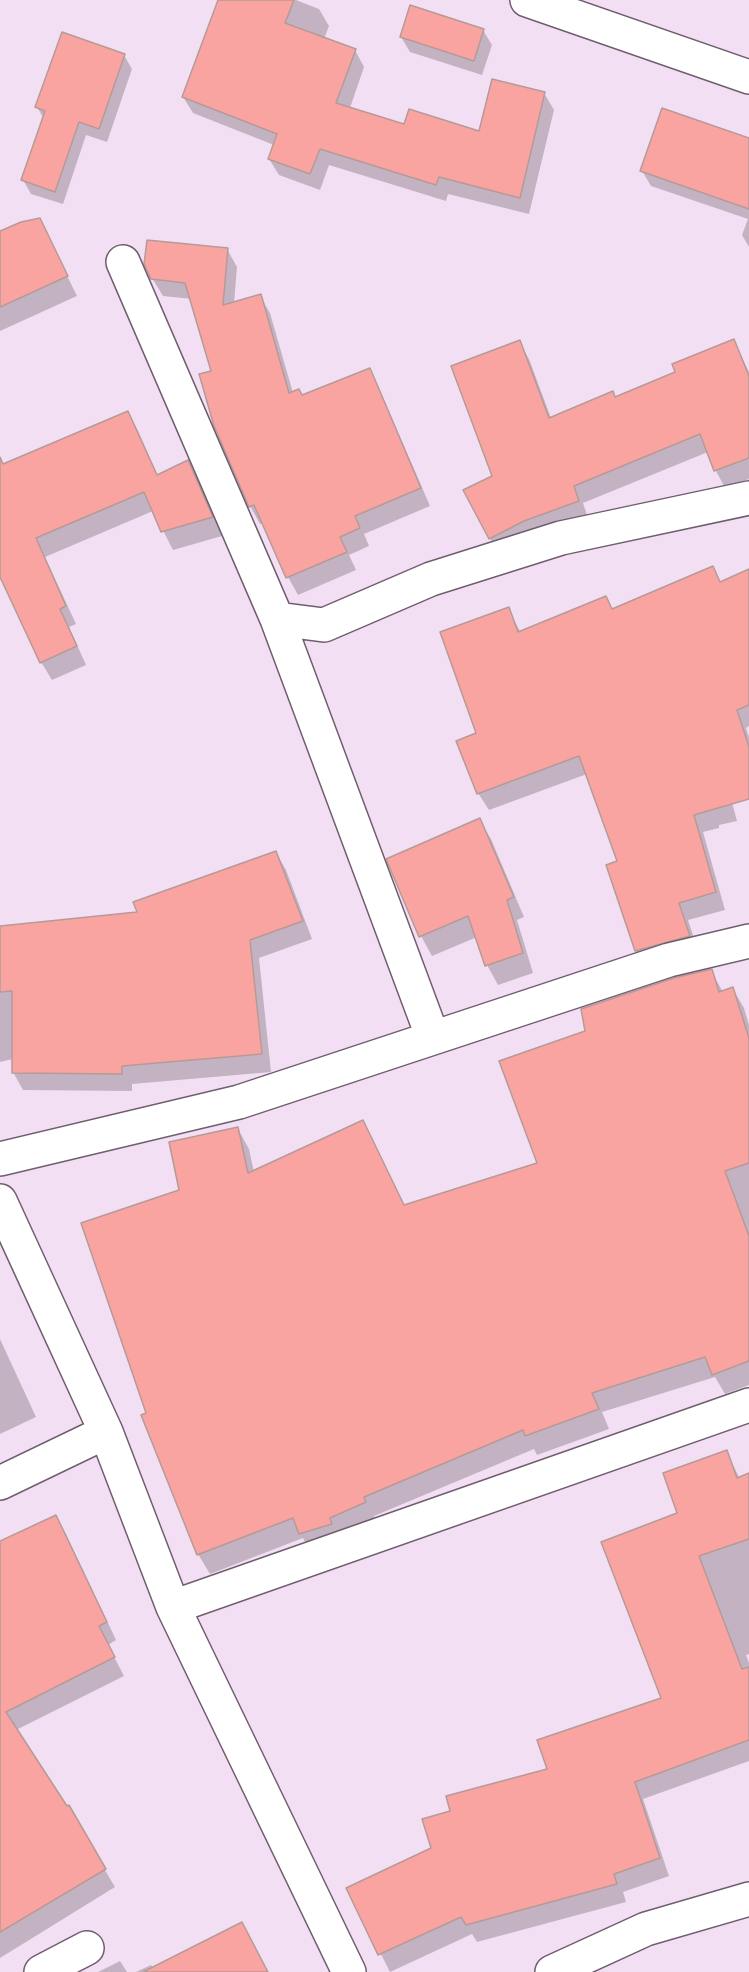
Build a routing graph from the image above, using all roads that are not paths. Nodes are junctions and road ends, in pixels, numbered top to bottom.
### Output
1 (527, 0) edge
2 (749, 77) edge
3 (123, 262) dead end
4 (749, 498) edge
5 (277, 620) junction
6 (324, 625) junction
7 (296, 669) junction
8 (749, 941) edge
9 (434, 1038) junction
10 (0, 1159) edge
11 (0, 1201) edge
12 (749, 1405) edge
13 (106, 1432) junction
14 (0, 1483) edge
15 (173, 1607) junction
16 (749, 1899) edge
17 (87, 1948) dead end
18 (41, 1972) edge
19 (349, 1972) edge
20 (552, 1972) edge

1 - 2 street
3 - 5 street
4 - 6 street
5 - 6 street
5 - 7 street
6 - 7 street
7 - 9 street
8 - 9 street
9 - 10 street
11 - 13 street
12 - 15 street
13 - 14 street
13 - 15 street
15 - 19 street
16 - 20 street
17 - 18 street

